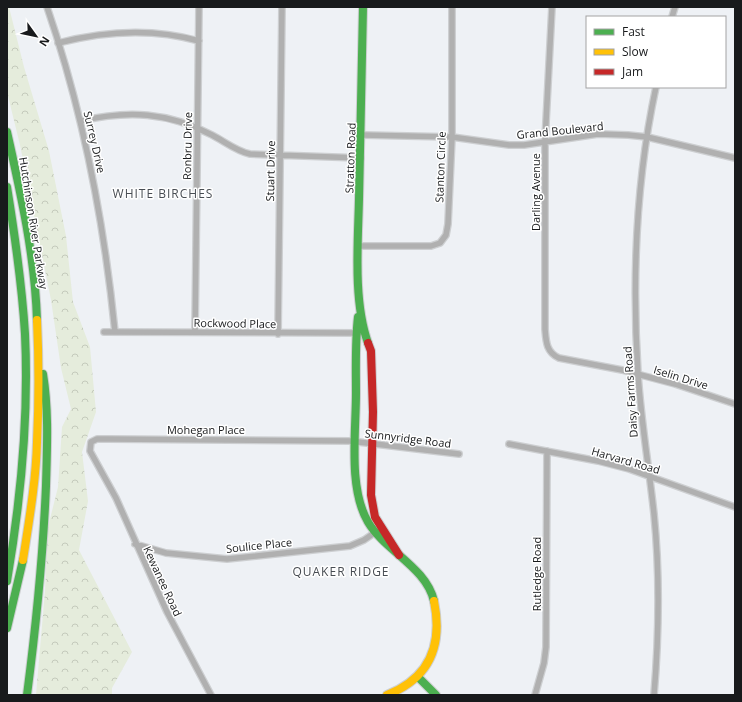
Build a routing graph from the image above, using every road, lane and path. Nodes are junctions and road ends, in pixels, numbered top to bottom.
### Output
1 (47, 7) edge
2 (199, 7) edge
3 (282, 7) edge
4 (363, 7) edge
5 (452, 7) edge
6 (552, 7) edge
7 (199, 41) junction
8 (58, 43) junction
9 (656, 88) edge
10 (81, 121) junction
11 (197, 128) junction
12 (7, 132) edge
13 (362, 135) junction
14 (452, 136) junction
15 (647, 137) junction
16 (545, 141) junction
17 (280, 156) junction
18 (361, 158) junction
19 (735, 158) edge
20 (7, 187) edge
21 (358, 246) junction
22 (104, 332) dead end
23 (115, 332) junction
24 (195, 332) junction
25 (278, 334) junction
26 (361, 334) junction
27 (38, 344) junction
28 (550, 353) joint
29 (638, 375) junction
30 (735, 404) edge
31 (356, 442) junction
32 (372, 444) junction
33 (509, 444) dead end
34 (546, 452) junction
35 (459, 454) dead end
36 (102, 473) joint
37 (649, 476) junction
38 (735, 507) edge
39 (378, 531) junction
40 (135, 544) junction
41 (7, 581) edge
42 (7, 628) edge
43 (418, 677) junction
44 (27, 695) edge
45 (211, 695) edge
46 (387, 695) edge
47 (436, 695) edge
48 (535, 695) edge
49 (654, 695) edge

1 - 8 street, Surrey Drive
2 - 7 street, Ronbru Drive
3 - 17 street, Stuart Drive
4 - 13 main road, Stratton Road
5 - 14 street, Stanton Circle
6 - 16 street, Darling Avenue
7 - 8 street
7 - 11 street, Ronbru Drive
8 - 10 street, Surrey Drive
9 - 15 street, Daisy Farms Road
10 - 11 street
10 - 23 street, Surrey Drive
11 - 17 street
11 - 24 street, Ronbru Drive
12 - 27 main road, Hutchinson River Parkway
13 - 14 street, Grand Boulevard
13 - 18 main road, Stratton Road
14 - 16 street, Grand Boulevard
14 - 21 street, Stanton Circle
15 - 16 street, Grand Boulevard
15 - 19 street, Grand Boulevard
15 - 29 street, Daisy Farms Road
16 - 28 street, Darling Avenue
17 - 18 street
17 - 25 street, Stuart Drive
18 - 21 main road, Stratton Road
20 - 41 main road, Hutchinson River Parkway
21 - 26 main road, Stratton Road
22 - 23 street, Rockwood Place
23 - 24 street, Rockwood Place
24 - 25 street, Rockwood Place
25 - 26 street, Rockwood Place
26 - 31 main road, Stratton Road
26 - 32 main road, Stratton Road
27 - 42 main road, Hutchinson River Parkway
27 - 44 main road
28 - 29 street, Iselin Drive
29 - 30 street, Iselin Drive
29 - 37 street, Daisy Farms Road
31 - 32 street, Sunnyridge Road
31 - 36 street, Mohegan Place
31 - 39 main road, Stratton Road
32 - 35 street, Sunnyridge Road
32 - 39 main road, Stratton Road
33 - 34 street, Harvard Road
34 - 37 street, Harvard Road
34 - 48 street, Rutledge Road
36 - 40 street, Kewanee Road
37 - 38 street, Harvard Road
37 - 49 street, Daisy Farms Road
39 - 40 street, Soulice Place
39 - 43 main road, Stratton Road
40 - 45 street, Kewanee Road
43 - 46 main road, Stratton Road
43 - 47 main road

